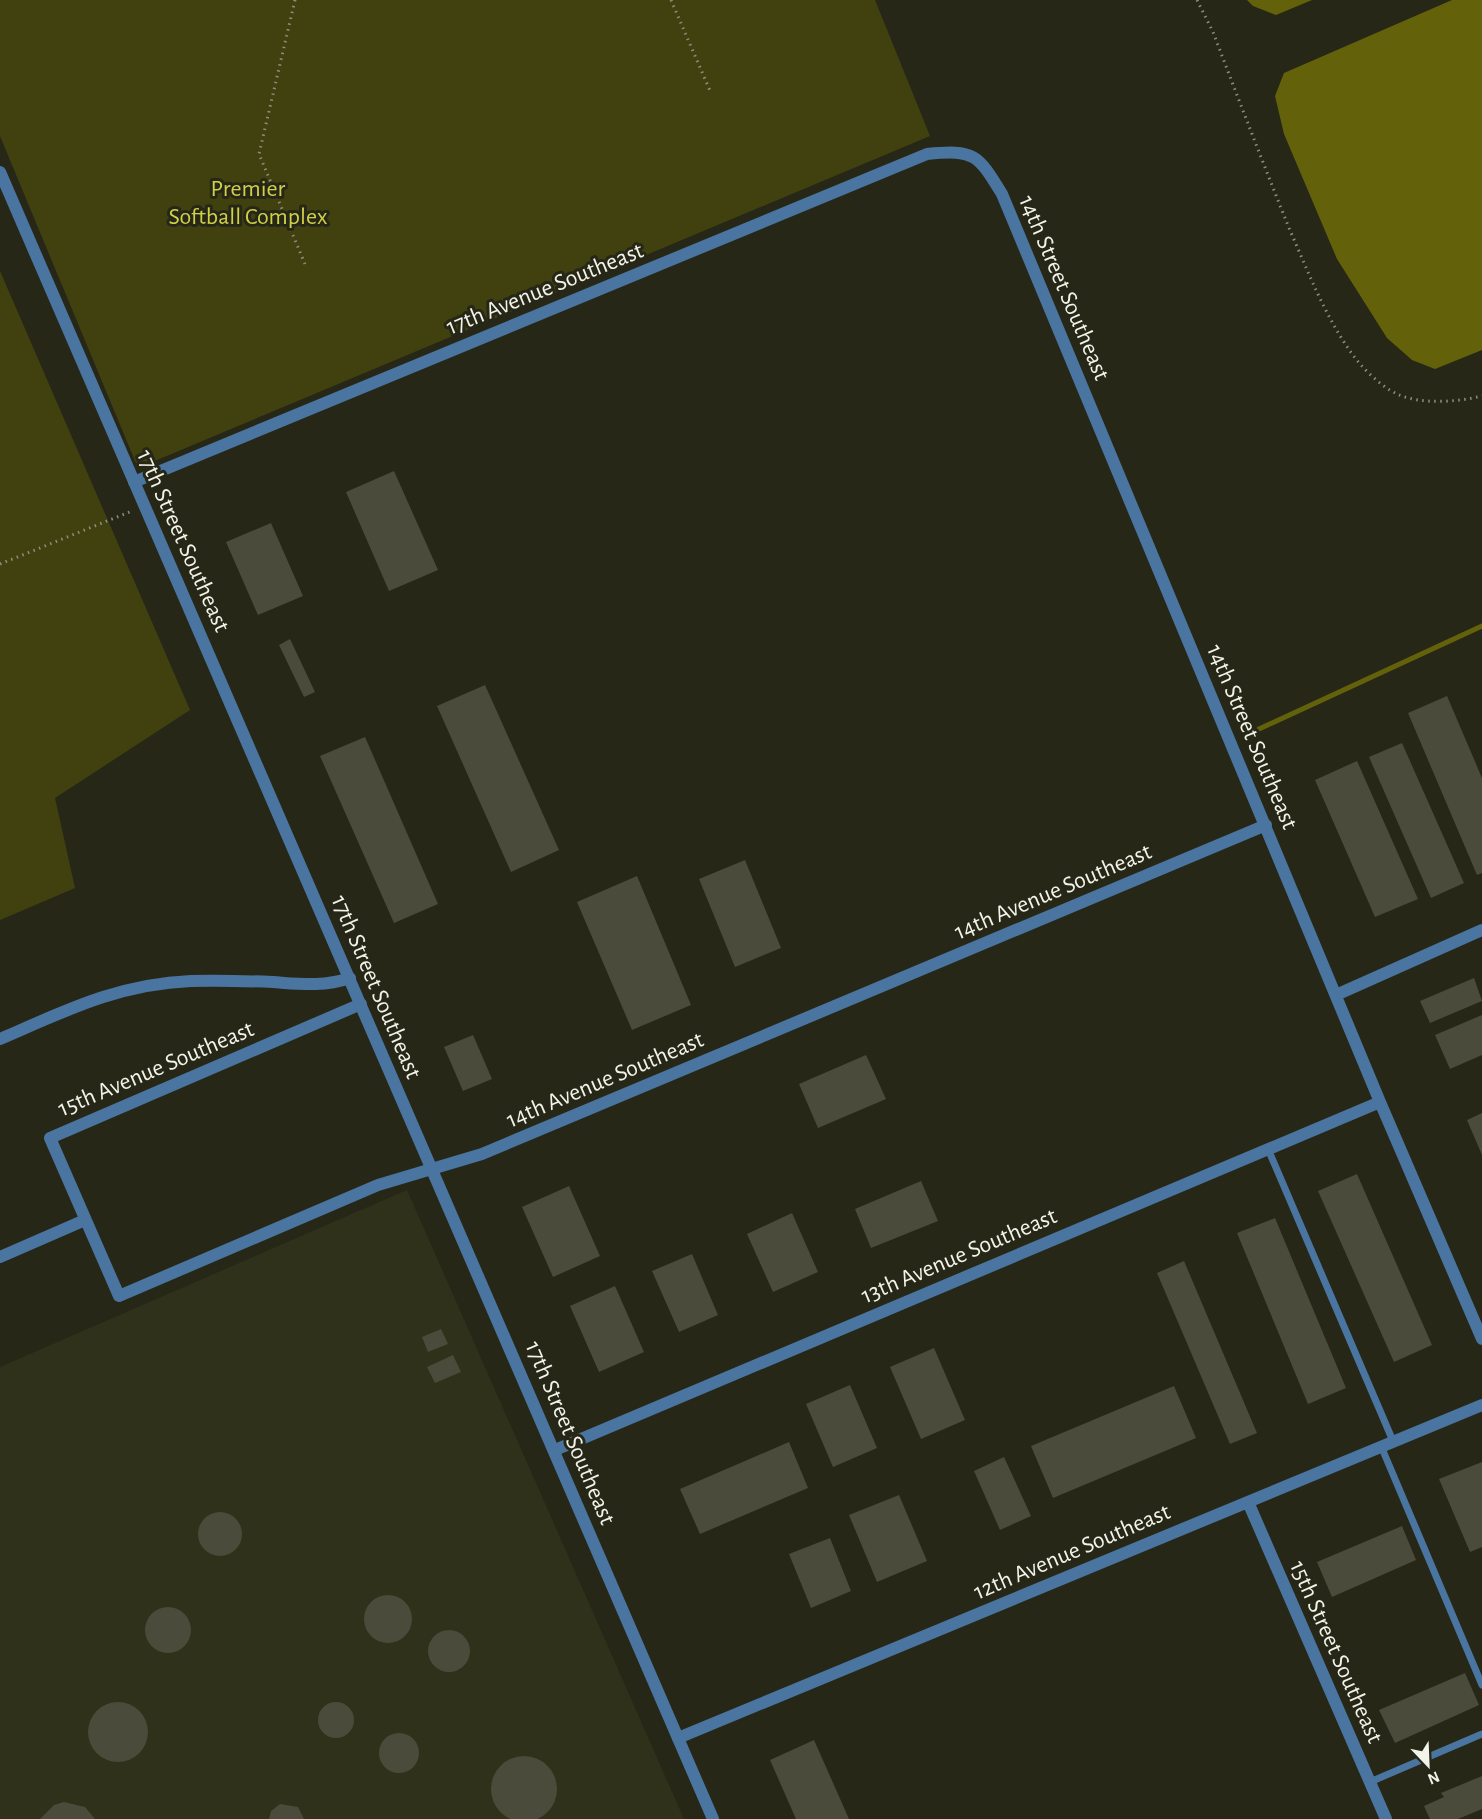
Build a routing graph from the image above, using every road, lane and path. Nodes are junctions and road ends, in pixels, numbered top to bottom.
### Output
1 (295, 0) edge
2 (670, 0) edge
3 (1197, 0) edge
4 (711, 93) dead end
5 (974, 156) joint
6 (0, 172) edge
7 (305, 264) dead end
8 (1482, 396) edge
9 (134, 482) junction
10 (144, 506) junction
11 (0, 564) edge
12 (1266, 825) junction
13 (1482, 930) edge
14 (350, 978) junction
15 (1336, 995) junction
16 (361, 1004) junction
17 (0, 1039) edge
18 (1380, 1102) junction
19 (1268, 1149) junction
20 (433, 1171) junction
21 (85, 1220) junction
22 (0, 1257) edge
23 (1482, 1339) edge
24 (1482, 1405) edge
25 (1387, 1444) junction
26 (555, 1450) junction
27 (1248, 1502) junction
28 (1482, 1685) edge
29 (1482, 1734) edge
30 (678, 1738) junction
31 (1370, 1782) junction
32 (713, 1819) edge
33 (1386, 1819) edge

1 - 7 path
2 - 4 path
3 - 8 path
5 - 9 street, 17th Avenue Southeast
5 - 12 street, 14th Street Southeast
6 - 9 street, 17th Street Southeast
9 - 10 street, 17th Street Southeast
10 - 11 path
10 - 14 street, 17th Street Southeast
12 - 15 street, 14th Street Southeast
12 - 20 street, 14th Avenue Southeast
13 - 15 street
14 - 16 street, 17th Street Southeast
14 - 17 street
15 - 18 street, 14th Street Southeast
16 - 20 street, 17th Street Southeast
16 - 21 street, 15th Avenue Southeast
18 - 19 street, 13th Avenue Southeast
18 - 23 street, 14th Street Southeast
19 - 25 lane
19 - 26 street, 13th Avenue Southeast
20 - 21 street, 14th Avenue Southeast
20 - 26 street, 17th Street Southeast
21 - 22 street
24 - 25 street, 12th Avenue Southeast
25 - 27 street, 12th Avenue Southeast
25 - 28 lane
26 - 30 street, 17th Street Southeast
27 - 30 street, 12th Avenue Southeast
27 - 31 street, 15th Street Southeast
29 - 31 lane
30 - 32 street, 17th Street Southeast
31 - 33 street, 15th Street Southeast

